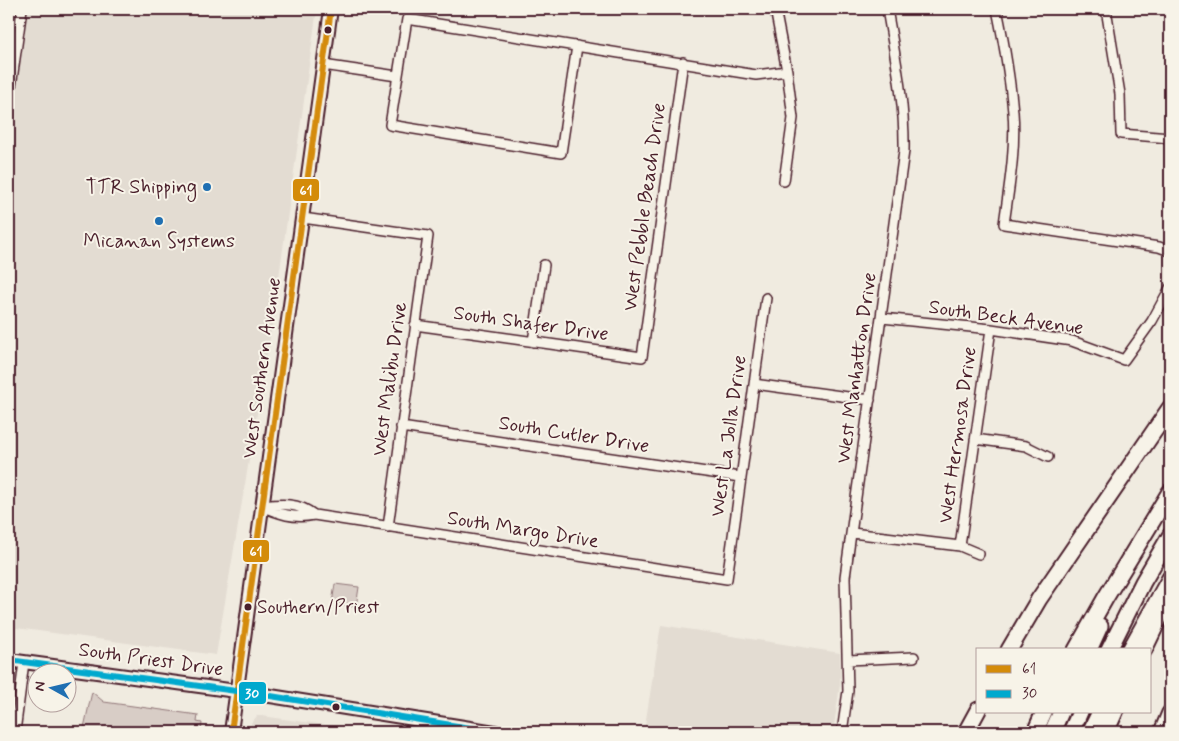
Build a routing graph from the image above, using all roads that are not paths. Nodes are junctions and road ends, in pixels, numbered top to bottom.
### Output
1 (22, 9) edge
2 (331, 9) edge
3 (776, 9) edge
4 (887, 9) edge
5 (997, 9) edge
6 (1106, 9) edge
7 (577, 46) junction
8 (683, 62) junction
9 (323, 65) junction
10 (787, 71) junction
11 (397, 76) junction
12 (9, 101) edge
13 (1170, 138) edge
14 (784, 181) dead end
15 (303, 218) junction
16 (1170, 251) edge
17 (544, 265) dead end
18 (1170, 288) edge
19 (766, 298) dead end
20 (882, 318) junction
21 (415, 325) junction
22 (991, 330) junction
23 (533, 342) junction
24 (642, 357) joint
25 (754, 384) junction
26 (870, 400) junction
27 (1170, 408) edge
28 (402, 427) junction
29 (975, 439) junction
30 (1048, 457) dead end
31 (740, 478) junction
32 (1167, 497) edge
33 (261, 506) junction
34 (388, 527) junction
35 (852, 532) junction
36 (1170, 536) edge
37 (960, 546) junction
38 (979, 554) dead end
39 (1170, 578) edge
40 (727, 579) joint
41 (1170, 596) edge
42 (1010, 648) edge
43 (1077, 648) edge
44 (1090, 648) edge
45 (1110, 648) edge
46 (1131, 648) edge
47 (1145, 648) edge
48 (914, 658) dead end
49 (9, 660) edge
50 (848, 660) junction
51 (24, 662) junction
52 (236, 691) junction
53 (1170, 713) edge
54 (976, 714) edge
55 (1043, 714) edge
56 (1060, 714) edge
57 (1079, 714) edge
58 (1099, 714) edge
59 (1114, 714) edge
60 (14, 732) edge
61 (230, 732) edge
62 (495, 732) edge
63 (842, 732) edge
64 (966, 732) edge
65 (1035, 732) edge
66 (1052, 732) edge
67 (1071, 732) edge
68 (1090, 732) edge
69 (1106, 732) edge
70 (1162, 732) edge

1 - 12 street
2 - 9 main road, West Southern Avenue
3 - 10 street
4 - 20 street, West Manhatton Drive
5 - 16 street
6 - 13 street
7 - 8 street
7 - 11 street
7 - 11 street
8 - 10 street
8 - 24 street, West Pebble Beach Drive
9 - 11 street
9 - 15 main road, West Southern Avenue
10 - 14 street
15 - 21 street, West Malibu Drive
15 - 33 main road, West Southern Avenue
17 - 23 street
18 - 22 street, South Beck Avenue
19 - 25 street, West La Jolla Drive
20 - 22 street, South Beck Avenue
20 - 26 street, West Manhatton Drive
21 - 23 street, South Shafer Drive
21 - 28 street, West Malibu Drive
22 - 29 street, West Hermosa Drive
23 - 24 street, South Shafer Drive
25 - 26 street
25 - 31 street, West La Jolla Drive
26 - 35 street, West Manhatton Drive
27 - 42 highway
28 - 31 street, South Cutler Drive
28 - 34 street, West Malibu Drive
29 - 30 street
29 - 37 street, West Hermosa Drive
31 - 40 street, West La Jolla Drive
32 - 43 highway
32 - 44 highway
33 - 34 street, South Margo Drive
33 - 52 main road, West Southern Avenue
34 - 40 street, South Margo Drive
35 - 37 street
35 - 50 street, West Manhatton Drive
36 - 45 highway
37 - 38 street
39 - 46 highway
41 - 47 highway
48 - 50 street
49 - 51 main road, South Priest Drive
50 - 63 street, West Manhatton Drive
51 - 52 main road, South Priest Drive
51 - 60 street
52 - 61 main road, West Southern Avenue
52 - 62 main road, South Priest Drive
53 - 70 highway
54 - 64 highway
55 - 65 highway
56 - 66 highway
57 - 67 highway
58 - 68 highway
59 - 69 highway

